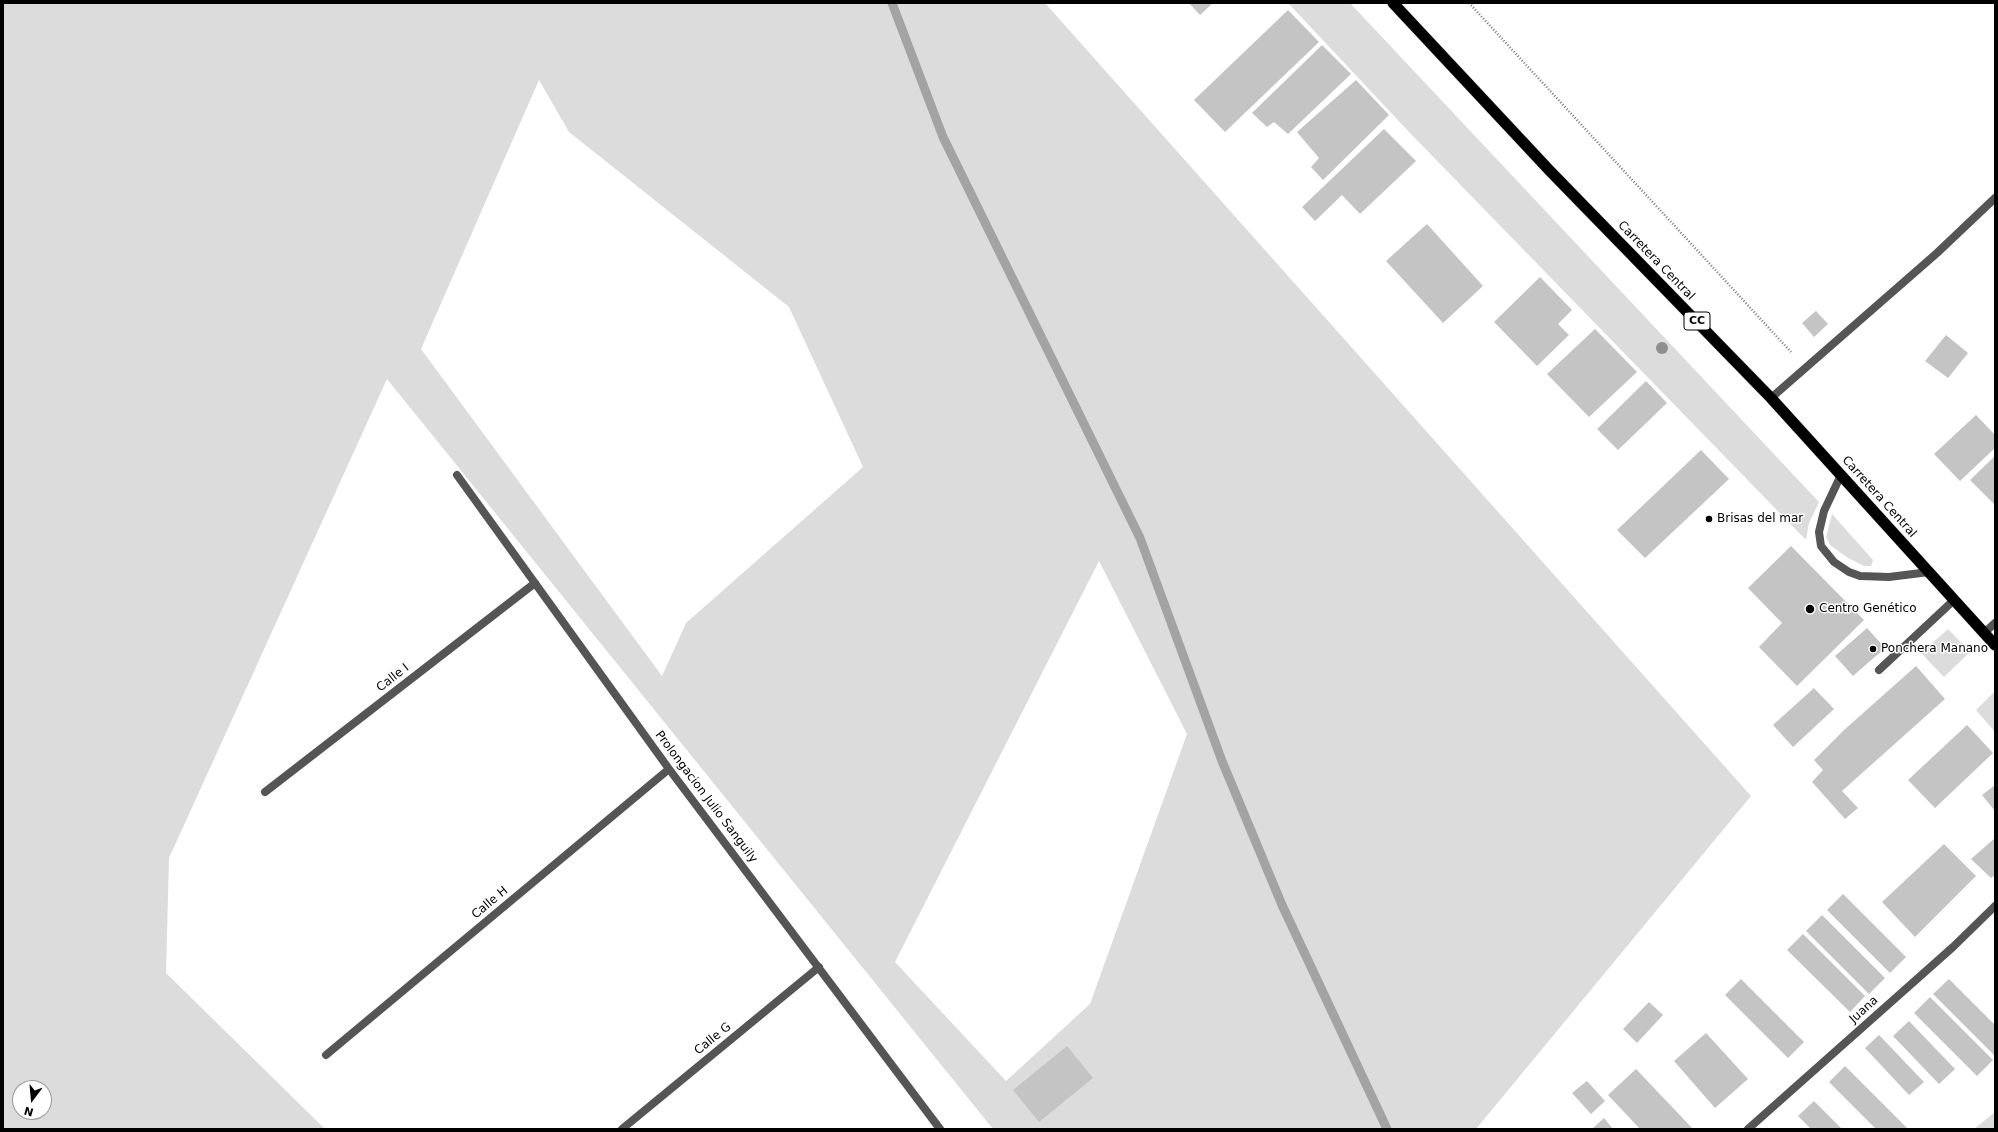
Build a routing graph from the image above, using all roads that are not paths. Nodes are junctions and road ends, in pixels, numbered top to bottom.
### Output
1 (1393, 3) edge
2 (1995, 198) edge
3 (1771, 398) junction
4 (457, 475) dead end
5 (1841, 475) junction
6 (1929, 572) junction
7 (535, 583) junction
8 (1954, 600) junction
9 (1995, 623) edge
10 (1984, 633) junction
11 (1995, 645) edge
12 (1879, 670) dead end
13 (669, 769) junction
14 (265, 792) dead end
15 (1995, 906) edge
16 (818, 967) junction
17 (326, 1055) dead end
18 (622, 1129) edge
19 (940, 1129) edge
20 (1748, 1129) edge

1 - 3 highway, Carretera Central / CC
2 - 3 street
3 - 5 highway, Carretera Central / CC
4 - 7 street, Prolongacion Julio Sanguily
5 - 6 highway, Carretera Central / CC
5 - 6 street
6 - 8 highway, Carretera Central / CC
7 - 13 street, Prolongacion Julio Sanguily
7 - 14 street, Calle I
8 - 10 highway, Carretera Central / CC
8 - 12 street
9 - 10 street
10 - 11 highway, Carretera Central / CC
13 - 16 street, Prolongacion Julio Sanguily
13 - 17 street, Calle H
15 - 20 street, Juana
16 - 18 street, Calle G
16 - 19 street, Prolongacion Julio Sanguily

